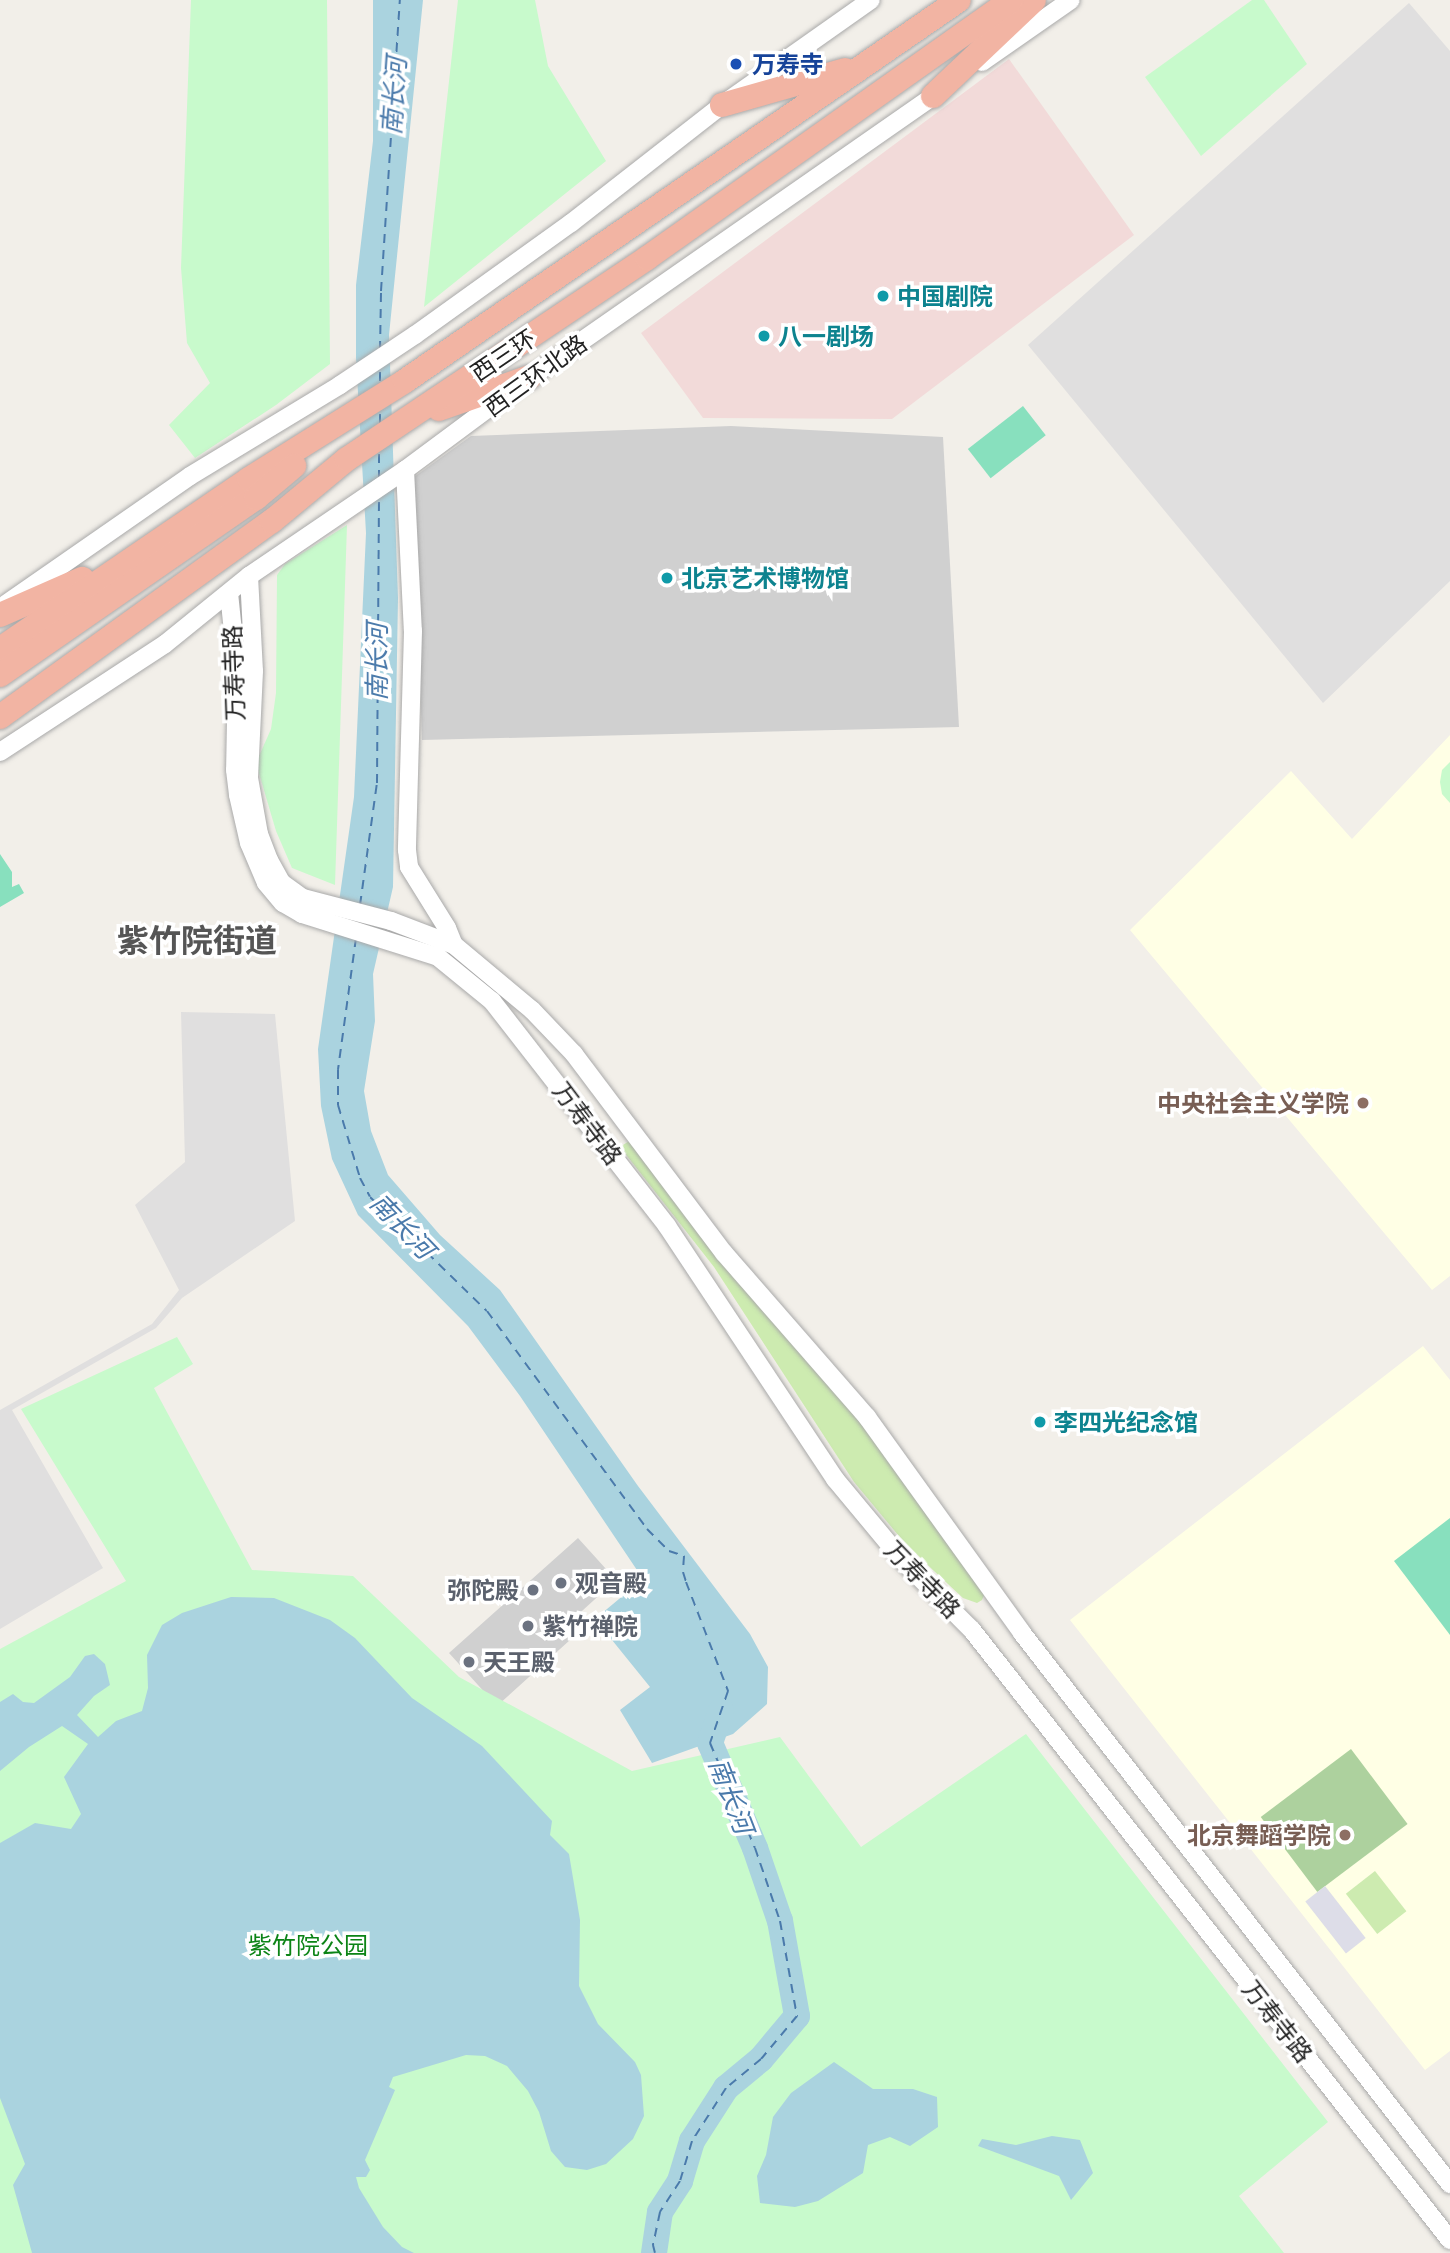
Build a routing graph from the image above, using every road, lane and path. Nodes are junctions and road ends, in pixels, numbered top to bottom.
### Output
1 (871, 0) edge
2 (959, 0) edge
3 (1011, 0) edge
4 (1034, 0) edge
5 (1071, 0) edge
6 (866, 64) junction
7 (933, 96) junction
8 (722, 105) junction
9 (530, 377) junction
10 (351, 418) junction
11 (405, 421) junction
12 (347, 459) junction
13 (405, 470) junction
14 (137, 555) junction
15 (250, 576) junction
16 (229, 593) junction
17 (0, 608) edge
18 (0, 615) edge
19 (0, 649) edge
20 (0, 675) edge
21 (0, 690) edge
22 (0, 717) edge
23 (0, 752) edge
24 (329, 914) junction
25 (390, 930) junction
26 (454, 945) junction
27 (1450, 2184) edge
28 (1450, 2240) edge

1 - 8 street
2 - 6 highway, 西三环
3 - 11 highway, 西三环
4 - 7 highway
5 - 7 street, 西三环北路
6 - 8 highway
6 - 10 highway, 西三环
7 - 9 street, 西三环北路
8 - 17 street
9 - 11 highway
9 - 13 street, 西三环北路
10 - 14 highway, 西三环
10 - 20 highway
11 - 12 highway, 西三环
12 - 21 highway
12 - 22 highway, 西三环
13 - 15 street, 西三环北路
13 - 26 street
14 - 18 highway
14 - 19 highway, 西三环
15 - 16 street, 西三环北路
15 - 24 street, 万寿寺路
16 - 23 street, 西三环北路
16 - 24 street, 万寿寺路
24 - 25 street
25 - 26 street, 万寿寺路
25 - 28 street, 万寿寺路
26 - 27 street, 万寿寺路

